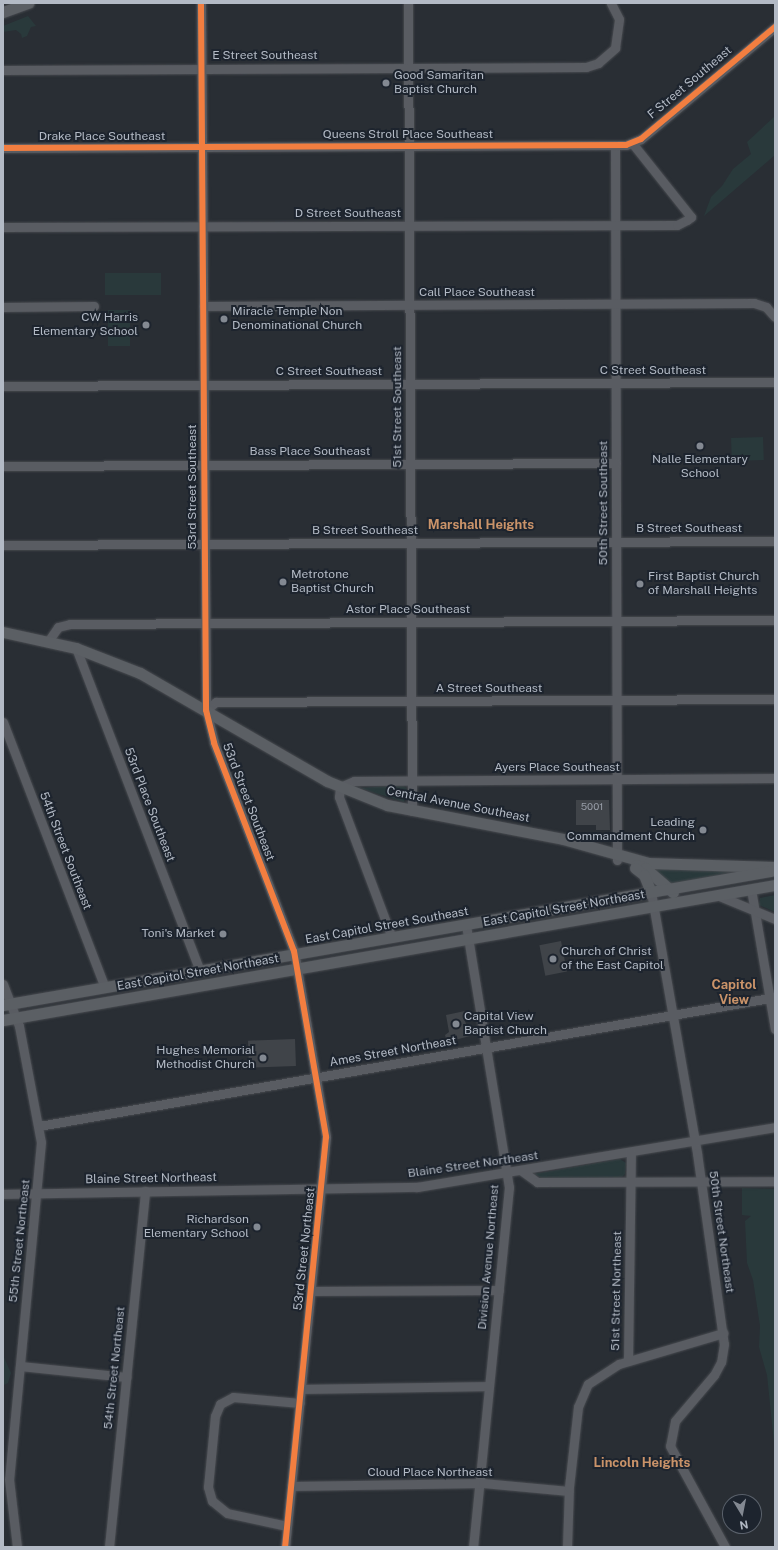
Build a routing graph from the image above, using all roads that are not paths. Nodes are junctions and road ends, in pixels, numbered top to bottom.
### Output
1 (28, 3) edge
2 (201, 3) edge
3 (408, 3) edge
4 (611, 3) edge
5 (3, 12) edge
6 (775, 28) edge
7 (408, 67) junction
8 (202, 68) junction
9 (3, 70) edge
10 (634, 144) junction
11 (408, 146) junction
12 (615, 146) junction
13 (202, 147) junction
14 (3, 148) edge
15 (615, 224) junction
16 (202, 226) junction
17 (409, 226) junction
18 (3, 227) edge
19 (616, 303) junction
20 (409, 305) junction
21 (94, 306) dead end
22 (203, 306) junction
23 (3, 307) edge
24 (775, 317) edge
25 (775, 382) edge
26 (616, 383) junction
27 (410, 384) junction
28 (203, 385) junction
29 (3, 386) edge
30 (616, 462) junction
31 (410, 464) junction
32 (204, 465) junction
33 (3, 466) edge
34 (617, 541) junction
35 (775, 541) edge
36 (411, 542) junction
37 (204, 544) junction
38 (3, 545) edge
39 (775, 620) edge
40 (617, 621) junction
41 (205, 623) junction
42 (411, 623) junction
43 (3, 632) edge
44 (49, 640) junction
45 (76, 648) junction
46 (775, 699) edge
47 (618, 700) junction
48 (411, 701) junction
49 (206, 710) junction
50 (3, 722) edge
51 (775, 778) edge
52 (618, 779) junction
53 (412, 781) junction
54 (340, 787) junction
55 (412, 811) junction
56 (617, 857) junction
57 (630, 864) junction
58 (775, 867) edge
59 (775, 871) edge
60 (775, 885) edge
61 (670, 889) junction
62 (751, 889) junction
63 (651, 892) junction
64 (717, 895) junction
65 (693, 900) junction
66 (654, 906) junction
67 (756, 911) junction
68 (775, 918) edge
69 (466, 925) junction
70 (392, 938) junction
71 (468, 939) junction
72 (295, 955) junction
73 (298, 968) junction
74 (200, 971) junction
75 (3, 984) edge
76 (105, 988) junction
77 (772, 998) edge
78 (11, 1010) edge
79 (673, 1015) junction
80 (3, 1020) edge
81 (775, 1029) edge
82 (487, 1048) junction
83 (317, 1078) junction
84 (39, 1126) junction
85 (775, 1127) edge
86 (695, 1141) junction
87 (631, 1152) junction
88 (522, 1171) junction
89 (508, 1174) junction
90 (775, 1180) edge
91 (631, 1181) junction
92 (701, 1181) junction
93 (323, 1188) junction
94 (145, 1191) junction
95 (3, 1194) edge
96 (36, 1194) junction
97 (499, 1290) junction
98 (312, 1291) junction
99 (723, 1333) junction
100 (628, 1361) junction
101 (20, 1366) junction
102 (126, 1377) junction
103 (489, 1386) junction
104 (302, 1389) junction
105 (300, 1402) junction
106 (479, 1484) junction
107 (291, 1486) junction
108 (569, 1492) junction
109 (287, 1526) junction
110 (568, 1526) junction
111 (17, 1547) edge
112 (109, 1547) edge
113 (285, 1547) edge
114 (473, 1547) edge
115 (567, 1547) edge
116 (571, 1547) edge
117 (725, 1547) edge

1 - 5 main road
2 - 8 street, 53rd Street Southeast
3 - 7 street, 51st Street Southeast
4 - 7 street, E Street Southeast
6 - 10 street, F Street Southeast
7 - 8 street, E Street Southeast
7 - 11 street, 51st Street Southeast
8 - 9 street, E Street Southeast
8 - 13 street, 53rd Street Southeast
10 - 12 street
10 - 15 street, D Street Southeast
11 - 12 street, Queens Stroll Place Southeast
11 - 13 street, Queens Stroll Place Southeast
11 - 17 street, 51st Street Southeast
12 - 15 street, 50th Street Southeast
13 - 14 street, Drake Place Southeast
13 - 16 street, 53rd Street Southeast
15 - 17 street, D Street Southeast
15 - 19 street, 50th Street Southeast
16 - 17 street, D Street Southeast
16 - 18 street, D Street Southeast
16 - 22 street, 53rd Street Southeast
17 - 20 street, 51st Street Southeast
19 - 20 street, Call Place Southeast
19 - 24 street, Call Place Southeast
19 - 26 street, 50th Street Southeast
20 - 22 street, Call Place Southeast
20 - 27 street, 51st Street Southeast
21 - 23 street
22 - 28 street, 53rd Street Southeast
25 - 26 street, C Street Southeast
26 - 27 street, C Street Southeast
26 - 30 street, 50th Street Southeast
27 - 28 street, C Street Southeast
27 - 31 street, 51st Street Southeast
28 - 29 street, C Street Southeast
28 - 32 street, 53rd Street Southeast
30 - 31 street, Bass Place Southeast
30 - 34 street, 50th Street Southeast
31 - 32 street, Bass Place Southeast
31 - 36 street, 51st Street Southeast
32 - 33 street, Bass Place Southeast
32 - 37 street, 53rd Street Southeast
34 - 35 street, B Street Southeast
34 - 36 street, B Street Southeast
34 - 40 street, 50th Street Southeast
36 - 37 street, B Street Southeast
36 - 42 street, 51st Street Southeast
37 - 38 street, B Street Southeast
37 - 41 street, 53rd Street Southeast
39 - 40 street, Astor Place Southeast
40 - 42 street, Astor Place Southeast
40 - 47 street, 50th Street Southeast
41 - 42 street, Astor Place Southeast
41 - 44 street, Astor Place Southeast
41 - 49 street, 53rd Street Southeast
42 - 48 street, 51st Street Southeast
43 - 44 main road, Central Avenue Southeast
44 - 45 main road, Central Avenue Southeast
45 - 49 main road, Central Avenue Southeast
45 - 74 street, 53rd Place Southeast
46 - 47 street, A Street Southeast
47 - 48 street, A Street Southeast
47 - 52 street, 50th Street Southeast
48 - 49 street, A Street Southeast
48 - 53 street, 51st Street Southeast
49 - 54 main road, Central Avenue Southeast
49 - 72 street, 53rd Street Southeast
50 - 76 street, 54th Street Southeast
51 - 52 street, Ayers Place Southeast
52 - 53 street, Ayers Place Southeast
52 - 56 street, 50th Street Southeast
53 - 54 street, Ayers Place Southeast
53 - 55 street, 51st Street Southeast
54 - 55 main road, Central Avenue Southeast
54 - 70 street
55 - 56 main road, Central Avenue Southeast
56 - 57 main road
56 - 58 main road, Central Avenue Southeast
57 - 61 main road
57 - 63 main road
59 - 61 main road, East Capitol Street Southeast
60 - 62 main road, East Capitol Street Northeast
61 - 63 main road, East Capitol Street Southeast
61 - 65 main road
62 - 64 main road, East Capitol Street Northeast
62 - 67 street
63 - 66 street, 50th Street Northeast
63 - 69 main road, East Capitol Street Southeast
64 - 65 main road, East Capitol Street Northeast
64 - 67 street
65 - 66 main road, East Capitol Street Northeast
66 - 71 main road, East Capitol Street Northeast
66 - 79 street, 50th Street Northeast
67 - 68 street
67 - 77 street
69 - 70 main road, East Capitol Street Southeast
69 - 71 street, Division Avenue Northeast
70 - 72 main road, East Capitol Street Southeast
71 - 73 main road, East Capitol Street Northeast
71 - 82 street, Division Avenue Northeast
72 - 73 street, 53rd Street Northeast
72 - 74 main road, East Capitol Street Southeast
73 - 78 main road, East Capitol Street Northeast
73 - 83 street, 53rd Street Northeast
74 - 76 main road, East Capitol Street Southeast
75 - 78 street, 55th Street Northeast
76 - 78 main road, East Capitol Street Southeast
77 - 79 street, Ames Street Northeast
77 - 81 street
78 - 80 main road, East Capitol Street Northeast
78 - 84 street, 55th Street Northeast
79 - 82 street, Ames Street Northeast
79 - 86 street, 50th Street Northeast
82 - 83 street, Ames Street Northeast
82 - 89 street, Division Avenue Northeast
83 - 84 street, Ames Street Northeast
83 - 93 street, 53rd Street Northeast
84 - 96 street, 55th Street Northeast
85 - 86 street, Blaine Street Northeast
86 - 87 street, Blaine Street Northeast
86 - 92 street, 50th Street Northeast
87 - 88 street, Blaine Street Northeast
87 - 91 street, 51st Street Northeast
88 - 89 street, Blaine Street Northeast
88 - 91 street
89 - 93 street, Blaine Street Northeast
89 - 97 street, Division Avenue Northeast
90 - 92 street
91 - 92 street
91 - 100 street, 51st Street Northeast
92 - 99 street, 50th Street Northeast
93 - 94 street, Blaine Street Northeast
93 - 98 street, 53rd Street Northeast
94 - 96 street, Blaine Street Northeast
94 - 102 street, 54th Street Northeast
95 - 96 street, Blaine Street Northeast
96 - 101 street, 55th Street Northeast
97 - 98 street
97 - 103 street, Division Avenue Northeast
98 - 104 street, 53rd Street Northeast
99 - 100 street
99 - 117 street, 50th Street Northeast
100 - 108 street, 51st Street Northeast
101 - 102 street
101 - 111 street, 55th Street Northeast
102 - 112 street, 54th Street Northeast
103 - 104 street
103 - 106 street, Division Avenue Northeast
104 - 105 street, 53rd Street Northeast
105 - 107 street, 53rd Street Northeast
105 - 109 street
106 - 107 street, Cloud Place Northeast
106 - 108 street, Cloud Place Northeast
106 - 114 street, Division Avenue Northeast
107 - 109 street, 53rd Street Northeast
108 - 110 street, 51st Street Northeast
109 - 113 street, 53rd Street Northeast
110 - 115 street, 51st Street Northeast
110 - 116 street

